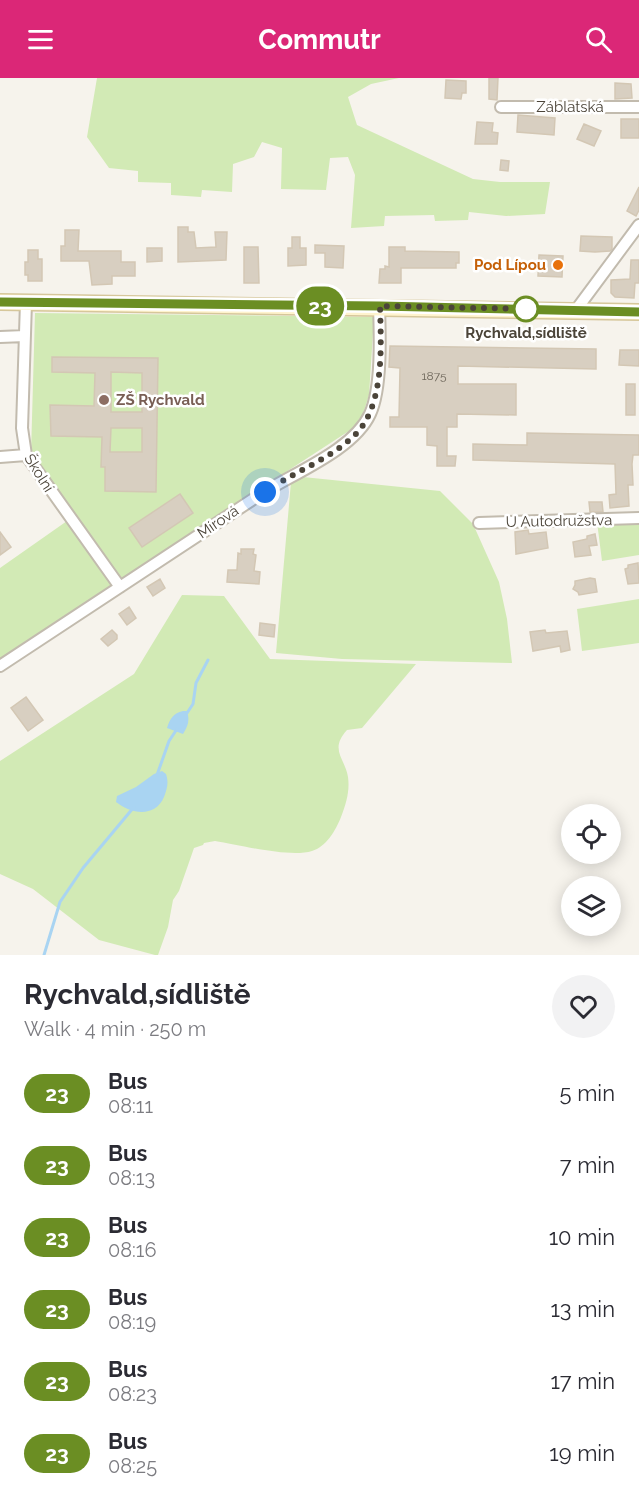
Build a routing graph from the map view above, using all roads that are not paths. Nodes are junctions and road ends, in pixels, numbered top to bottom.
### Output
1 (501, 107) dead end
2 (639, 107) edge
3 (639, 225) edge
4 (0, 302) edge
5 (26, 302) junction
6 (380, 306) junction
7 (576, 310) junction
8 (639, 312) edge
9 (25, 336) junction
10 (0, 337) edge
11 (26, 456) junction
12 (0, 457) edge
13 (639, 518) edge
14 (479, 523) dead end
15 (120, 587) junction
16 (0, 666) edge

1 - 2 street, Záblatská
3 - 7 street
4 - 5 main road
5 - 6 main road
5 - 9 street, Školní
6 - 7 main road
6 - 15 street, Mírová
7 - 8 main road
9 - 10 street
9 - 11 street, Školní
11 - 12 street
11 - 15 street, Školní
13 - 14 street, U Autodružstva
15 - 16 street, Mírová

